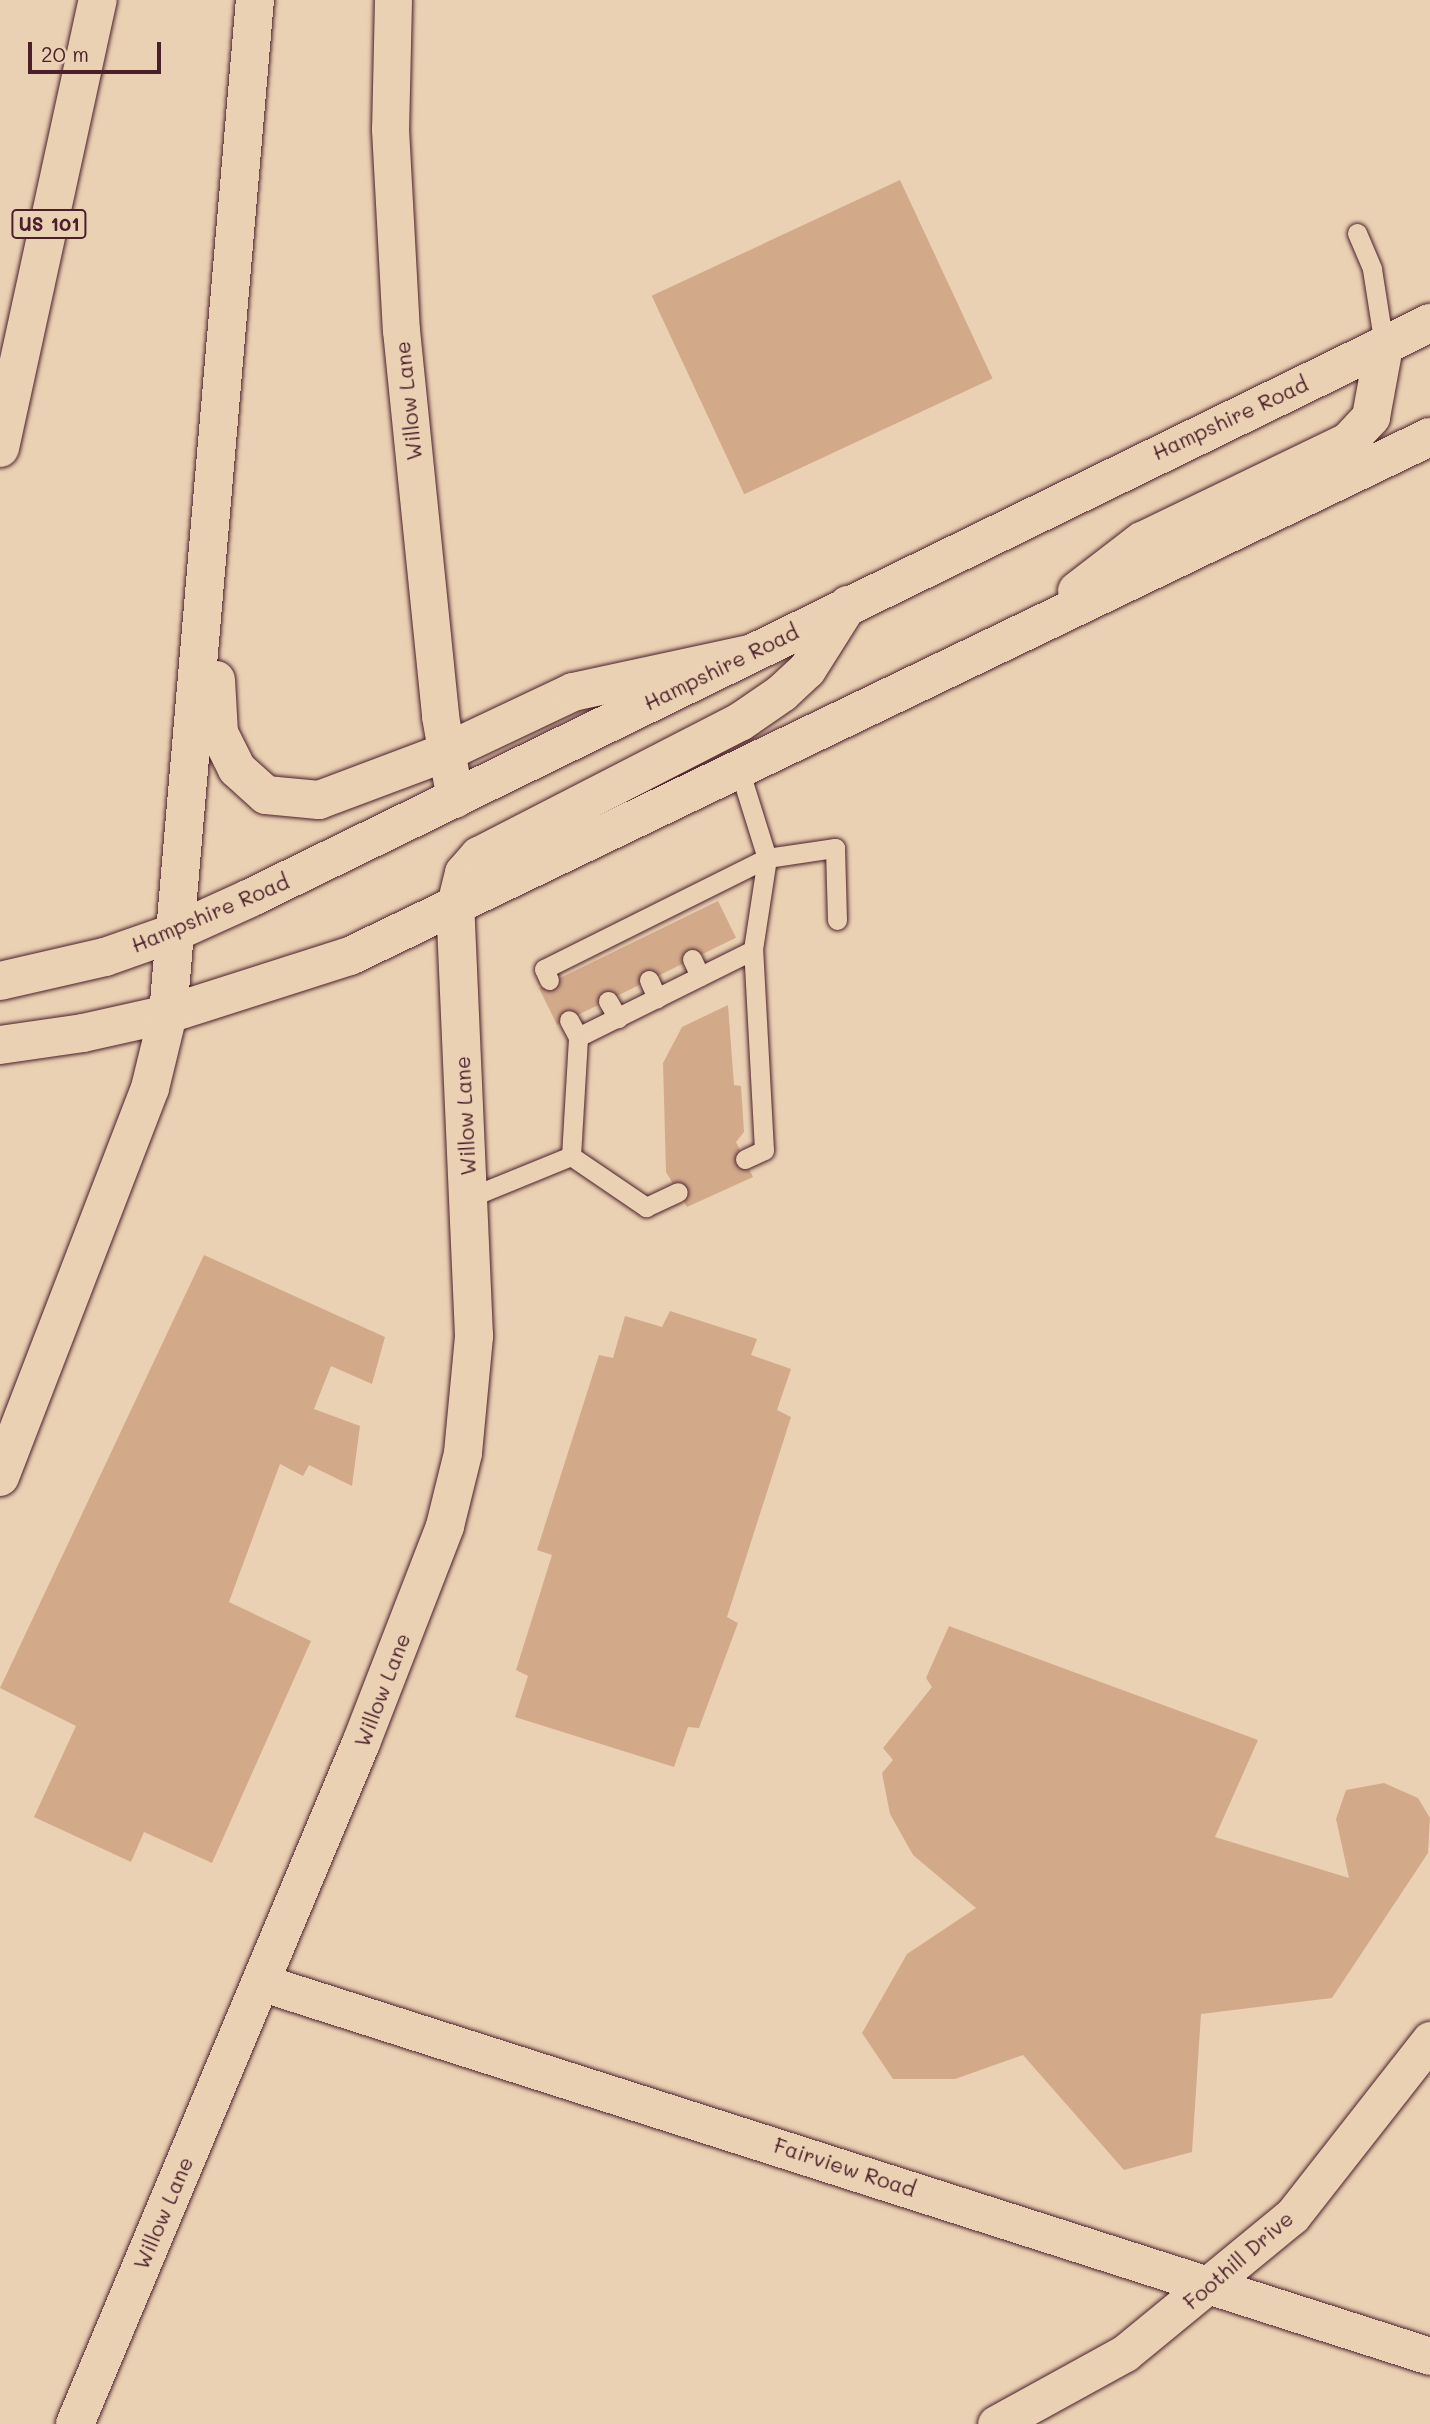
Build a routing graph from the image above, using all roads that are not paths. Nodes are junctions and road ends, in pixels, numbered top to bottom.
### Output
1 (98, 0) edge
2 (254, 0) edge
3 (393, 0) edge
4 (1356, 233) dead end
5 (1430, 323) edge
6 (1384, 346) junction
7 (1430, 437) edge
8 (0, 448) edge
9 (849, 603) junction
10 (202, 614) junction
11 (1009, 643) junction
12 (749, 653) junction
13 (444, 753) junction
14 (740, 772) junction
15 (455, 799) junction
16 (767, 859) junction
17 (455, 909) junction
18 (837, 920) dead end
19 (173, 933) junction
20 (753, 950) junction
21 (550, 980) dead end
22 (0, 981) edge
23 (168, 1014) junction
24 (0, 1045) edge
25 (571, 1156) junction
26 (745, 1159) dead end
27 (678, 1192) dead end
28 (468, 1198) junction
29 (0, 1477) edge
30 (260, 1982) junction
31 (1430, 2040) edge
32 (1213, 2284) junction
33 (1430, 2356) edge
34 (75, 2424) edge
35 (996, 2424) edge

1 - 8 main road, US 101
2 - 10 main road
3 - 13 street, Willow Lane
4 - 6 lane
5 - 6 main road, Hampshire Road
6 - 9 main road, Hampshire Road
6 - 11 main road
7 - 11 main road
9 - 12 main road, Hampshire Road
9 - 17 main road, Willow Lane
10 - 13 main road
10 - 19 main road
11 - 14 main road
12 - 13 main road
12 - 15 main road, Hampshire Road
13 - 15 street, Willow Lane
14 - 16 lane
14 - 17 main road
15 - 19 main road, Hampshire Road
16 - 18 lane
16 - 20 lane
16 - 21 lane
17 - 23 main road
17 - 28 main road, Willow Lane
19 - 22 main road, Hampshire Road
19 - 23 main road
20 - 25 lane
20 - 26 lane
23 - 24 main road
23 - 29 main road
25 - 27 lane
25 - 28 lane
28 - 30 main road, Willow Lane
30 - 32 street, Fairview Road
30 - 34 main road, Willow Lane
31 - 32 street, Foothill Drive
32 - 33 street, Fairview Road
32 - 35 street, Foothill Drive

